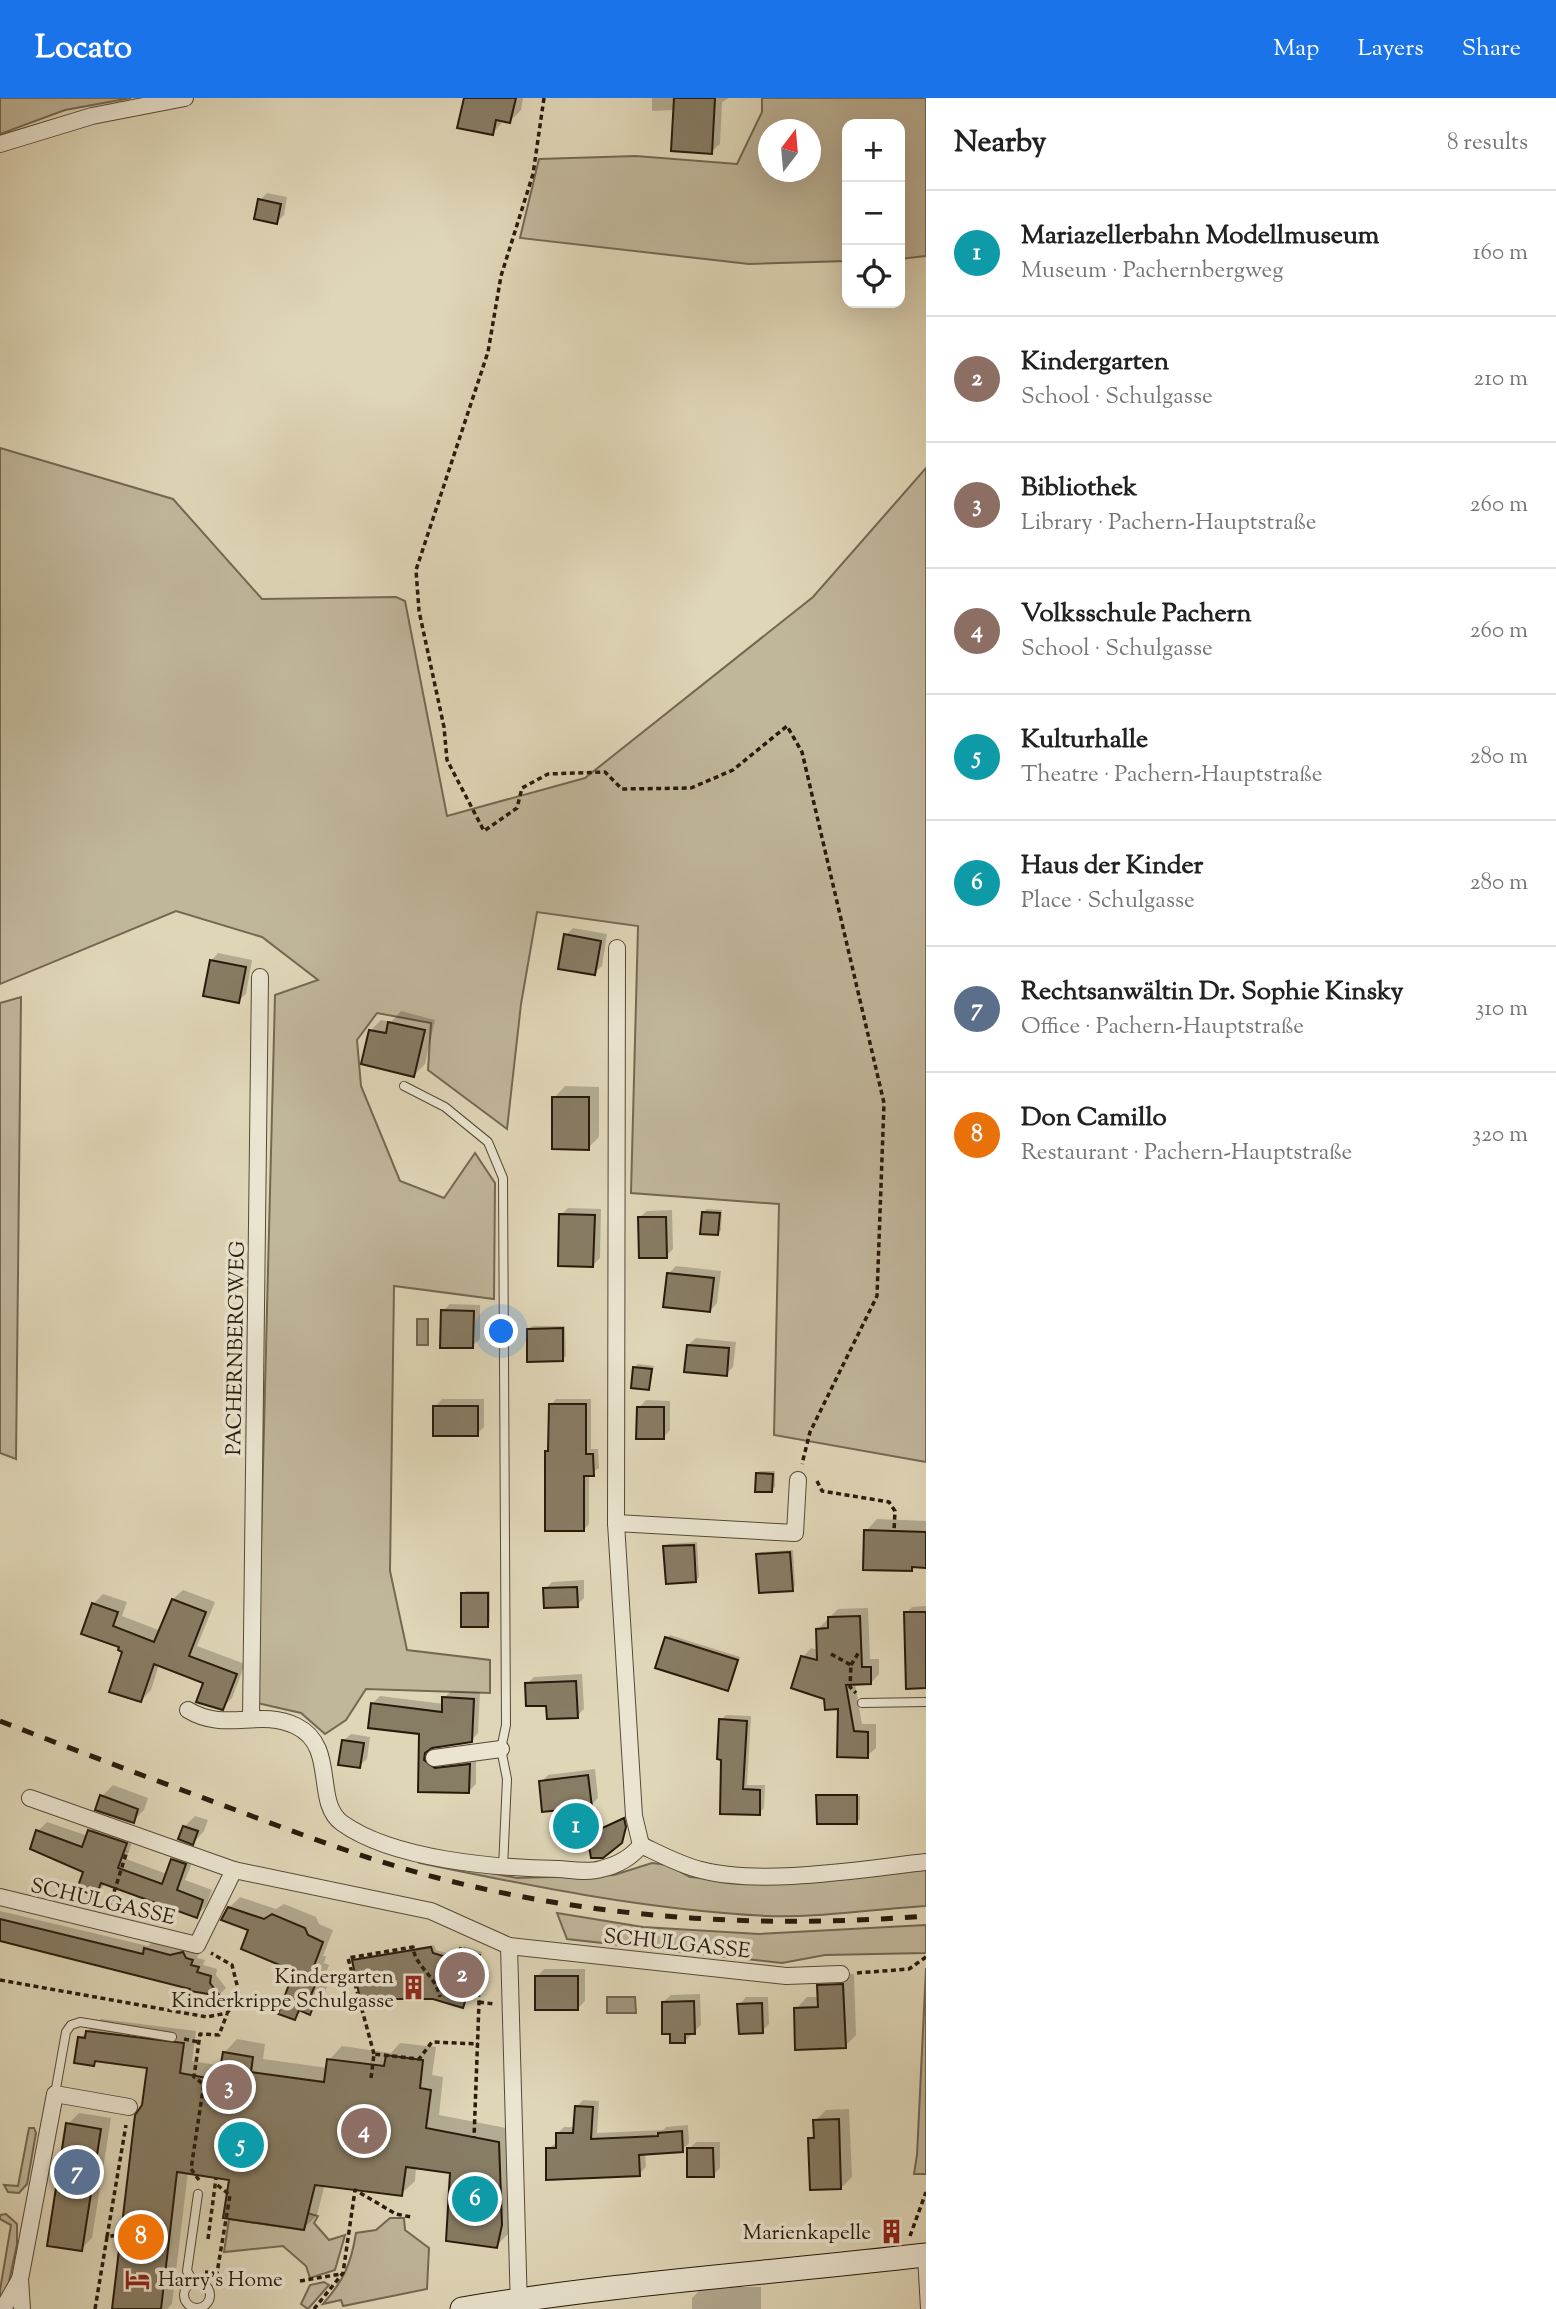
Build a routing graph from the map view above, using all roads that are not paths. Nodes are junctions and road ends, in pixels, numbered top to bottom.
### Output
1 (184, 98) edge
2 (0, 144) edge
3 (617, 948) dead end
4 (260, 977) dead end
5 (404, 1086) dead end
6 (798, 1480) road end
7 (616, 1523) junction
8 (926, 1702) edge
9 (865, 1703) road end
10 (188, 1710) dead end
11 (251, 1719) junction
12 (500, 1749) junction
13 (434, 1758) dead end
14 (30, 1798) dead end
15 (641, 1845) junction
16 (926, 1862) edge
17 (503, 1868) junction
18 (234, 1870) junction
19 (0, 1897) edge
20 (509, 1946) junction
21 (841, 1974) road end
22 (172, 2037) dead end
23 (55, 2094) junction
24 (129, 2107) road end
25 (198, 2194) road end
26 (917, 2256) edge
27 (20, 2279) junction
28 (194, 2283) junction
29 (519, 2304) edge
30 (196, 2308) edge
31 (3, 2309) edge
32 (22, 2309) edge
33 (463, 2309) edge
34 (925, 2309) edge

1 - 2 street
3 - 7 street
4 - 11 street, PACHERNBERGWEG
5 - 12 lane
6 - 7 street
7 - 15 street
8 - 9 lane
10 - 11 street
11 - 17 street
12 - 13 street
12 - 17 lane
14 - 18 street, SCHULGASSE
15 - 16 street
15 - 17 street
18 - 19 street, SCHULGASSE
18 - 20 street, SCHULGASSE
20 - 21 street, SCHULGASSE
20 - 29 street
22 - 23 lane
23 - 24 street
23 - 27 street
25 - 28 lane
26 - 29 main road
26 - 34 lane
27 - 31 street
27 - 32 street
28 - 30 lane
28 - 30 lane
29 - 33 main road

